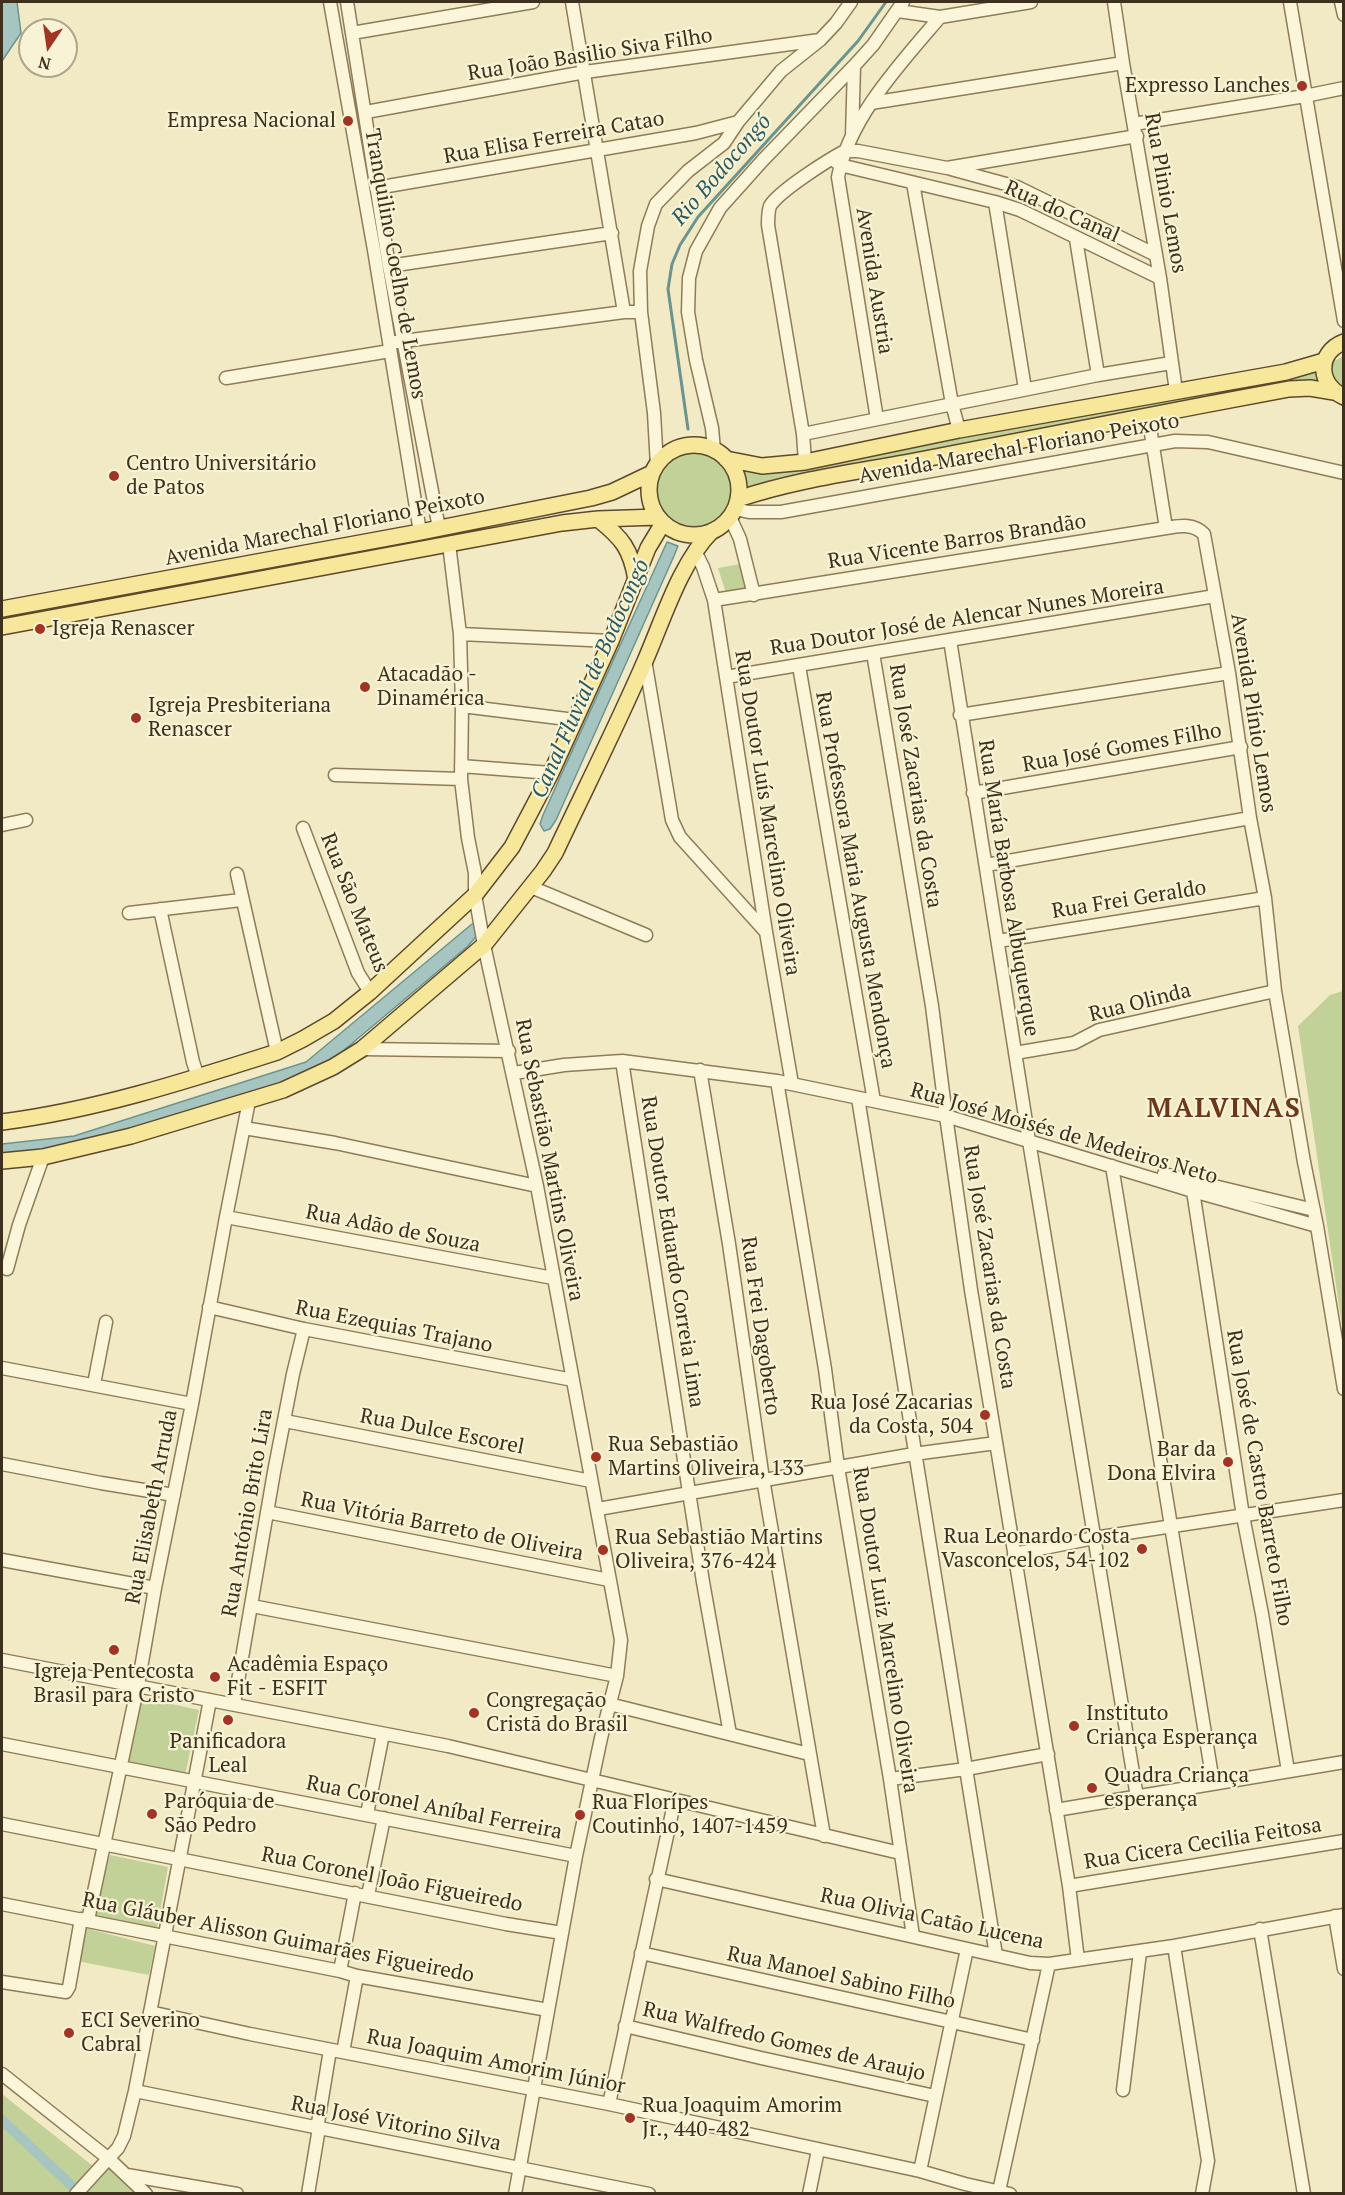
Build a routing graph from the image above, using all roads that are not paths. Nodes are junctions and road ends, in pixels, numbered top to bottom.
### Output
1 (330, 2) edge
2 (347, 2) edge
3 (533, 2) edge
4 (572, 2) edge
5 (851, 2) edge
6 (1031, 2) edge
7 (1114, 2) edge
8 (1290, 2) edge
9 (1341, 2) edge
10 (900, 6) edge
11 (1344, 15) edge
12 (940, 17) junction
13 (352, 33) junction
14 (820, 40) junction
15 (1123, 63) junction
16 (854, 66) junction
17 (585, 72) junction
18 (1344, 88) edge
19 (1305, 96) junction
20 (871, 103) junction
21 (366, 112) junction
22 (738, 122) junction
23 (1136, 130) junction
24 (852, 136) junction
25 (598, 149) junction
26 (844, 151) junction
27 (836, 162) junction
28 (947, 168) junction
29 (914, 183) junction
30 (376, 188) junction
31 (995, 202) junction
32 (612, 233) junction
33 (1076, 239) junction
34 (380, 249) junction
35 (1156, 255) junction
36 (389, 266) junction
37 (1160, 278) junction
38 (1341, 298) edge
39 (624, 312) junction
40 (641, 312) junction
41 (1344, 321) edge
42 (402, 341) junction
43 (1344, 342) edge
44 (389, 347) junction
45 (1324, 361) junction
46 (1171, 363) junction
47 (1098, 375) junction
48 (226, 378) dead end
49 (1025, 389) junction
50 (1176, 391) junction
51 (1339, 394) edge
52 (952, 405) junction
53 (1148, 415) junction
54 (877, 419) junction
55 (959, 430) junction
56 (802, 434) junction
57 (1153, 444) junction
58 (720, 454) junction
59 (805, 462) junction
60 (654, 469) junction
61 (1344, 473) edge
62 (734, 509) junction
63 (598, 519) junction
64 (660, 520) junction
65 (439, 528) junction
66 (1166, 528) junction
67 (712, 531) junction
68 (420, 532) junction
69 (1204, 534) joint
70 (449, 544) junction
71 (695, 550) junction
72 (636, 581) junction
73 (753, 595) junction
74 (1215, 596) junction
75 (714, 600) junction
76 (2, 609) edge
77 (2, 627) edge
78 (460, 634) junction
79 (950, 640) junction
80 (611, 641) junction
81 (873, 653) junction
82 (645, 660) junction
83 (799, 666) junction
84 (1229, 673) junction
85 (726, 677) junction
86 (462, 706) junction
87 (960, 715) junction
88 (575, 720) junction
89 (1241, 747) junction
90 (461, 772) junction
91 (551, 773) junction
92 (335, 775) dead end
93 (973, 793) junction
94 (1250, 818) junction
95 (26, 820) dead end
96 (2, 825) edge
97 (303, 828) dead end
98 (986, 865) junction
99 (237, 874) dead end
100 (531, 886) junction
101 (475, 895) junction
102 (1265, 898) junction
103 (241, 900) junction
104 (160, 909) junction
105 (129, 913) dead end
106 (766, 932) junction
107 (645, 935) dead end
108 (999, 941) junction
109 (484, 945) junction
110 (1275, 991) junction
111 (370, 992) junction
112 (362, 1049) junction
113 (509, 1051) junction
114 (277, 1052) junction
115 (1016, 1053) junction
116 (622, 1061) junction
117 (700, 1070) junction
118 (514, 1073) junction
119 (198, 1077) junction
120 (777, 1081) junction
121 (792, 1084) junction
122 (858, 1098) junction
123 (249, 1101) junction
124 (874, 1101) junction
125 (946, 1116) junction
126 (2, 1122) edge
127 (244, 1128) junction
128 (1029, 1142) junction
129 (43, 1157) junction
130 (2, 1161) edge
131 (1112, 1166) junction
132 (537, 1186) junction
133 (1193, 1191) junction
134 (1314, 1210) junction
135 (226, 1217) junction
136 (1317, 1226) junction
137 (7, 1269) dead end
138 (553, 1278) junction
139 (209, 1307) junction
140 (106, 1322) dead end
141 (304, 1329) junction
142 (2, 1368) edge
143 (573, 1380) junction
144 (94, 1384) junction
145 (1344, 1389) edge
146 (192, 1404) junction
147 (285, 1421) junction
148 (996, 1443) junction
149 (914, 1454) junction
150 (2, 1464) edge
151 (838, 1467) junction
152 (763, 1479) junction
153 (591, 1481) junction
154 (690, 1492) junction
155 (174, 1495) junction
156 (1344, 1500) edge
157 (598, 1509) junction
158 (267, 1512) junction
159 (1243, 1516) junction
160 (1171, 1527) junction
161 (1094, 1538) junction
162 (1014, 1554) junction
163 (2, 1560) edge
164 (609, 1580) junction
165 (154, 1588) junction
166 (252, 1606) junction
167 (2, 1660) edge
168 (616, 1676) junction
169 (138, 1685) junction
170 (210, 1700) junction
171 (234, 1704) junction
172 (609, 1704) junction
173 (383, 1734) junction
174 (730, 1734) junction
175 (2, 1744) edge
176 (809, 1754) junction
177 (1047, 1754) junction
178 (1344, 1762) edge
179 (120, 1767) junction
180 (966, 1768) junction
181 (1288, 1771) junction
182 (592, 1779) junction
183 (890, 1779) junction
184 (1213, 1782) junction
185 (195, 1783) junction
186 (1137, 1797) junction
187 (675, 1799) junction
188 (1056, 1810) junction
189 (367, 1814) junction
190 (384, 1818) junction
191 (2, 1824) edge
192 (824, 1836) junction
193 (1344, 1841) edge
194 (104, 1844) junction
195 (900, 1853) junction
196 (576, 1856) junction
197 (179, 1860) junction
198 (656, 1879) junction
199 (1068, 1886) junction
200 (362, 1894) junction
201 (2, 1904) edge
202 (1339, 1915) edge
203 (85, 1920) junction
204 (1260, 1929) junction
205 (562, 1933) junction
206 (164, 1936) junction
207 (913, 1936) junction
208 (1174, 1946) junction
209 (967, 1949) junction
210 (1140, 1952) junction
211 (641, 1953) junction
212 (996, 1955) junction
213 (1078, 1960) junction
214 (1049, 1964) junction
215 (1344, 1969) edge
216 (340, 1971) junction
217 (357, 1976) junction
218 (2, 1982) edge
219 (548, 2010) junction
220 (150, 2012) junction
221 (952, 2022) junction
222 (625, 2026) junction
223 (1034, 2040) junction
224 (330, 2050) junction
225 (343, 2052) junction
226 (2, 2074) edge
227 (533, 2089) junction
228 (1123, 2090) dead end
229 (135, 2091) junction
230 (935, 2096) junction
231 (609, 2104) junction
232 (318, 2128) junction
233 (818, 2150) junction
234 (109, 2159) junction
235 (519, 2168) junction
236 (920, 2171) junction
237 (127, 2175) junction
238 (964, 2189) edge
239 (1004, 2192) edge
240 (76, 2193) edge
241 (146, 2193) edge
242 (237, 2193) edge
243 (308, 2193) edge
244 (515, 2193) edge
245 (649, 2193) edge
246 (809, 2193) edge
247 (1202, 2193) edge
248 (1304, 2193) edge

1 - 34 street, Tranquilino Coelho de Lemos
2 - 13 street, Tranquilino Coelho de Lemos
3 - 13 street
4 - 17 street
5 - 14 street
6 - 12 street
7 - 15 street, Rua Plinio Lemos
8 - 19 street
9 - 11 street
10 - 12 street
10 - 16 street
12 - 20 street, Avenida Austria
13 - 21 street, Tranquilino Coelho de Lemos
14 - 17 street, Rua João Basilio Siva Filho
14 - 22 street
15 - 20 street
15 - 23 street, Rua Plinio Lemos
16 - 24 street
16 - 58 street
17 - 21 street, Rua João Basilio Siva Filho
17 - 25 street
18 - 19 street
19 - 23 street
19 - 38 street
20 - 24 street, Avenida Austria
21 - 30 street, Tranquilino Coelho de Lemos
22 - 25 street, Rua Elisa Ferreira Catao
22 - 40 street
23 - 28 street
23 - 35 street, Rua Plinio Lemos
24 - 26 street, Avenida Austria
25 - 30 street, Rua Elisa Ferreira Catao
25 - 32 street
26 - 27 street, Avenida Austria
26 - 28 street, Rua do Canal
27 - 29 street, Rua do Canal
27 - 54 street, Avenida Austria
27 - 56 street
28 - 35 street, Rua do Canal
29 - 31 street, Rua do Canal
29 - 52 street
30 - 34 street, Tranquilino Coelho de Lemos
31 - 33 street, Rua do Canal
31 - 49 street
32 - 36 street
32 - 39 street
33 - 37 street, Rua do Canal
33 - 47 street
34 - 36 street, Tranquilino Coelho de Lemos
34 - 44 street, Tranquilino Coelho de Lemos
35 - 37 street, Rua Plinio Lemos
36 - 42 street, Tranquilino Coelho de Lemos
37 - 46 street, Rua Plinio Lemos
38 - 41 street
39 - 40 street
39 - 42 street
40 - 60 street
42 - 44 street
42 - 65 street, Tranquilino Coelho de Lemos
43 - 45 main road
44 - 48 street
44 - 68 street, Tranquilino Coelho de Lemos
45 - 50 main road, Avenida Marechal Floriano Peixoto
45 - 51 main road
46 - 47 street
46 - 50 street, Rua Plinio Lemos
47 - 49 street
49 - 52 street
50 - 55 main road, Avenida Marechal Floriano Peixoto
51 - 53 main road, Avenida Marechal Floriano Peixoto
52 - 54 street
52 - 55 street
53 - 57 street
53 - 62 main road, Avenida Marechal Floriano Peixoto
54 - 56 street
55 - 59 main road, Avenida Marechal Floriano Peixoto
56 - 59 street
57 - 61 street, Avenida Marechal Floriano Peixoto
57 - 62 street, Avenida Marechal Floriano Peixoto
57 - 66 street
58 - 59 main road, Avenida Marechal Floriano Peixoto
58 - 60 main road
58 - 62 main road
60 - 64 main road
60 - 65 main road, Avenida Marechal Floriano Peixoto
62 - 67 main road
62 - 73 street
63 - 64 main road, Avenida Marechal Floriano Peixoto
63 - 70 main road, Avenida Marechal Floriano Peixoto
63 - 72 main road
64 - 67 main road
64 - 72 main road
65 - 68 main road, Avenida Marechal Floriano Peixoto
66 - 69 street, Rua Vicente Barros Brandão
66 - 73 street, Rua Vicente Barros Brandão
67 - 71 main road
68 - 76 main road, Avenida Marechal Floriano Peixoto
69 - 74 street, Avenida Plínio Lemos
70 - 77 main road, Avenida Marechal Floriano Peixoto
70 - 78 street, Rua Sebastião Martins Oliveira
71 - 75 street, Rua Doutor Luís Marcelino Oliveira
71 - 82 main road
72 - 80 main road
73 - 75 street, Rua Vicente Barros Brandão
74 - 79 street, Rua Doutor José de Alencar Nunes Moreira
74 - 84 street, Avenida Plínio Lemos
75 - 85 street, Rua Doutor Luís Marcelino Oliveira
78 - 80 street
78 - 86 street, Rua Sebastião Martins Oliveira
79 - 81 street, Rua Doutor José de Alencar Nunes Moreira
79 - 87 street, Rua María Barbosa Albuquerque
80 - 88 main road
81 - 83 street, Rua Doutor José de Alencar Nunes Moreira
81 - 125 street, Rua José Zacarias da Costa
82 - 100 main road
82 - 106 street
83 - 85 street, Rua Doutor José de Alencar Nunes Moreira
83 - 124 street, Rua Professora Maria Augusta Mendonça
84 - 87 street
84 - 89 street, Avenida Plínio Lemos
85 - 106 street, Rua Doutor Luís Marcelino Oliveira
86 - 88 street
86 - 90 street, Rua Sebastião Martins Oliveira
87 - 93 street, Rua María Barbosa Albuquerque
88 - 91 main road
89 - 93 street, Rua José Gomes Filho
89 - 94 street, Avenida Plínio Lemos
90 - 91 street
90 - 92 street
90 - 101 street, Rua Sebastião Martins Oliveira
91 - 101 main road
93 - 98 street, Rua María Barbosa Albuquerque
94 - 98 street
94 - 102 street, Avenida Plínio Lemos
95 - 96 street
97 - 111 street, Rua São Mateus
98 - 108 street, Rua María Barbosa Albuquerque
99 - 103 street
100 - 107 street
100 - 109 main road
101 - 109 street, Rua Sebastião Martins Oliveira
101 - 111 main road
102 - 108 street, Rua Frei Geraldo
102 - 110 street, Avenida Plínio Lemos
103 - 104 street
103 - 114 street
104 - 105 street
104 - 119 street
106 - 121 street, Rua Doutor Luís Marcelino Oliveira
108 - 115 street, Rua María Barbosa Albuquerque
109 - 112 main road
109 - 113 street, Rua Sebastião Martins Oliveira
110 - 115 street, Rua Olinda
110 - 134 street, Avenida Plínio Lemos
111 - 114 main road
112 - 113 street
112 - 123 main road
113 - 118 street, Rua Sebastião Martins Oliveira
114 - 119 main road
115 - 128 street, Rua María Barbosa Albuquerque
116 - 117 street, Rua José Moisés de Medeiros Neto
116 - 118 street, Rua José Moisés de Medeiros Neto
116 - 154 street, Rua Doutor Eduardo Correia Lima
117 - 120 street, Rua José Moisés de Medeiros Neto
117 - 152 street, Rua Frei Dagoberto
118 - 132 street, Rua Sebastião Martins Oliveira
119 - 126 main road
120 - 121 street, Rua José Moisés de Medeiros Neto
120 - 151 street, Rua Doutor Luiz Marcelino Oliveira
121 - 122 street, Rua José Moisés de Medeiros Neto
122 - 124 street, Rua José Moisés de Medeiros Neto
122 - 149 street
123 - 127 street, Rua Elisabeth Arruda
123 - 129 main road
124 - 125 street, Rua José Moisés de Medeiros Neto
125 - 128 street, Rua José Moisés de Medeiros Neto
125 - 148 street, Rua José Zacarias da Costa
127 - 132 street
127 - 135 street, Rua Elisabeth Arruda
128 - 131 street, Rua José Moisés de Medeiros Neto
128 - 134 street
128 - 161 street, Rua María Barbosa Albuquerque
129 - 130 main road
129 - 137 street
131 - 133 street, Rua José Moisés de Medeiros Neto
131 - 160 street
132 - 138 street, Rua Sebastião Martins Oliveira
133 - 136 street, Rua José Moisés de Medeiros Neto
133 - 159 street, Rua José de Castro Barreto Filho
134 - 136 street, Avenida Plínio Lemos
135 - 138 street, Rua Adão de Souza
135 - 139 street, Rua Elisabeth Arruda
136 - 145 street, Avenida Plínio Lemos
138 - 143 street, Rua Sebastião Martins Oliveira
139 - 141 street, Rua Ezequias Trajano
139 - 146 street, Rua Elisabeth Arruda
140 - 144 street
141 - 143 street, Rua Ezequias Trajano
141 - 147 street, Rua António Brito Lira
142 - 144 street
143 - 153 street, Rua Sebastião Martins Oliveira
144 - 146 street
146 - 155 street, Rua Elisabeth Arruda
147 - 153 street, Rua Dulce Escorel
147 - 158 street, Rua António Brito Lira
148 - 149 street
148 - 162 street, Rua José Zacarias da Costa
149 - 151 street
149 - 180 street
150 - 155 street
151 - 152 street
151 - 183 street, Rua Doutor Luiz Marcelino Oliveira
152 - 154 street
152 - 176 street, Rua Frei Dagoberto
153 - 157 street, Rua Sebastião Martins Oliveira
154 - 157 street
154 - 174 street, Rua Doutor Eduardo Correia Lima
155 - 165 street, Rua Elisabeth Arruda
156 - 159 street
157 - 164 street, Rua Sebastião Martins Oliveira
158 - 164 street, Rua Vitória Barreto de Oliveira
158 - 166 street, Rua António Brito Lira
159 - 160 street
159 - 181 street, Rua José de Castro Barreto Filho
160 - 161 street
160 - 184 street
161 - 162 street
161 - 186 street, Rua María Barbosa Albuquerque
162 - 177 street, Rua José Zacarias da Costa
163 - 165 street
164 - 168 street, Rua Sebastião Martins Oliveira
165 - 169 street, Rua Elisabeth Arruda
166 - 168 street
166 - 171 street, Rua António Brito Lira
167 - 169 street
168 - 172 street, Rua Sebastião Martins Oliveira
169 - 170 street
169 - 179 street, Rua Elisabeth Arruda
170 - 171 street
170 - 185 street
171 - 173 street
172 - 174 street
172 - 182 street, Rua Sebastião Martins Oliveira
173 - 182 street
173 - 189 street
174 - 176 street
175 - 179 street, Rua Coronel Aníbal Ferreira
176 - 192 street, Rua Frei Dagoberto
177 - 180 street
177 - 188 street, Rua José Zacarias da Costa
178 - 181 street
179 - 185 street, Rua Coronel Aníbal Ferreira
179 - 194 street, Rua Elisabeth Arruda
180 - 183 street
180 - 212 street
181 - 184 street
182 - 187 street
182 - 196 street, Rua Sebastião Martins Oliveira
183 - 195 street, Rua Doutor Luiz Marcelino Oliveira
184 - 186 street
185 - 189 street, Rua Coronel Aníbal Ferreira
185 - 197 street
186 - 188 street
187 - 192 street
187 - 198 street
188 - 199 street, Rua José Zacarias da Costa
189 - 190 street, Rua Coronel Aníbal Ferreira
190 - 196 street, Rua Coronel Aníbal Ferreira
190 - 200 street
191 - 194 street, Rua Coronel João Figueiredo
192 - 195 street
193 - 199 street, Rua Cicera Cecilia Feitosa
194 - 197 street, Rua Coronel João Figueiredo
194 - 203 street, Rua Elisabeth Arruda
195 - 207 street, Rua Doutor Luiz Marcelino Oliveira
196 - 205 street, Rua Sebastião Martins Oliveira
197 - 200 street, Rua Coronel João Figueiredo
197 - 206 street
198 - 207 street, Rua Olivia Catão Lucena
198 - 211 street
199 - 213 street, Rua José Zacarias da Costa
200 - 205 street, Rua Coronel João Figueiredo
200 - 216 street
201 - 203 street, Rua Gláuber Alisson Guimarães Figueiredo
202 - 204 street, Rua Olivia Catão Lucena
202 - 215 street
203 - 206 street, Rua Gláuber Alisson Guimarães Figueiredo
203 - 218 street, Rua Elisabeth Arruda
204 - 208 street, Rua Olivia Catão Lucena
204 - 248 street
205 - 219 street, Rua Sebastião Martins Oliveira
206 - 216 street, Rua Gláuber Alisson Guimarães Figueiredo
206 - 220 street
207 - 209 street, Rua Olivia Catão Lucena
208 - 210 street, Rua Olivia Catão Lucena
208 - 247 street
209 - 212 street, Rua Olivia Catão Lucena
209 - 221 street
210 - 213 street, Rua Olivia Catão Lucena
210 - 228 street
211 - 221 street, Rua Manoel Sabino Filho
211 - 222 street
212 - 214 street, Rua Olivia Catão Lucena
213 - 214 street, Rua Olivia Catão Lucena
214 - 223 street
216 - 217 street, Rua Gláuber Alisson Guimarães Figueiredo
217 - 219 street, Rua Gláuber Alisson Guimarães Figueiredo
217 - 225 street
219 - 227 street, Rua Sebastião Martins Oliveira
220 - 224 street, Rua Joaquim Amorim Júnior
220 - 229 street
221 - 223 street, Rua Manoel Sabino Filho
221 - 230 street
222 - 230 street, Rua Walfredo Gomes de Araujo
222 - 231 street
223 - 239 street
224 - 225 street, Rua Joaquim Amorim Júnior
224 - 232 street
225 - 227 street, Rua Joaquim Amorim Júnior
226 - 234 street
227 - 231 street, Rua Joaquim Amorim Júnior
227 - 235 street, Rua Sebastião Martins Oliveira
229 - 232 street, Rua José Vitorino Silva
229 - 234 street
230 - 236 street
231 - 233 street, Rua Joaquim Amorim Júnior
232 - 235 street, Rua José Vitorino Silva
232 - 243 street
233 - 236 street, Rua Joaquim Amorim Júnior
233 - 246 street
234 - 237 street
234 - 240 street
235 - 244 street, Rua Sebastião Martins Oliveira
235 - 245 street, Rua José Vitorino Silva
236 - 238 street, Rua Joaquim Amorim Júnior
237 - 241 street
237 - 242 street
238 - 239 street, Rua Joaquim Amorim Júnior

